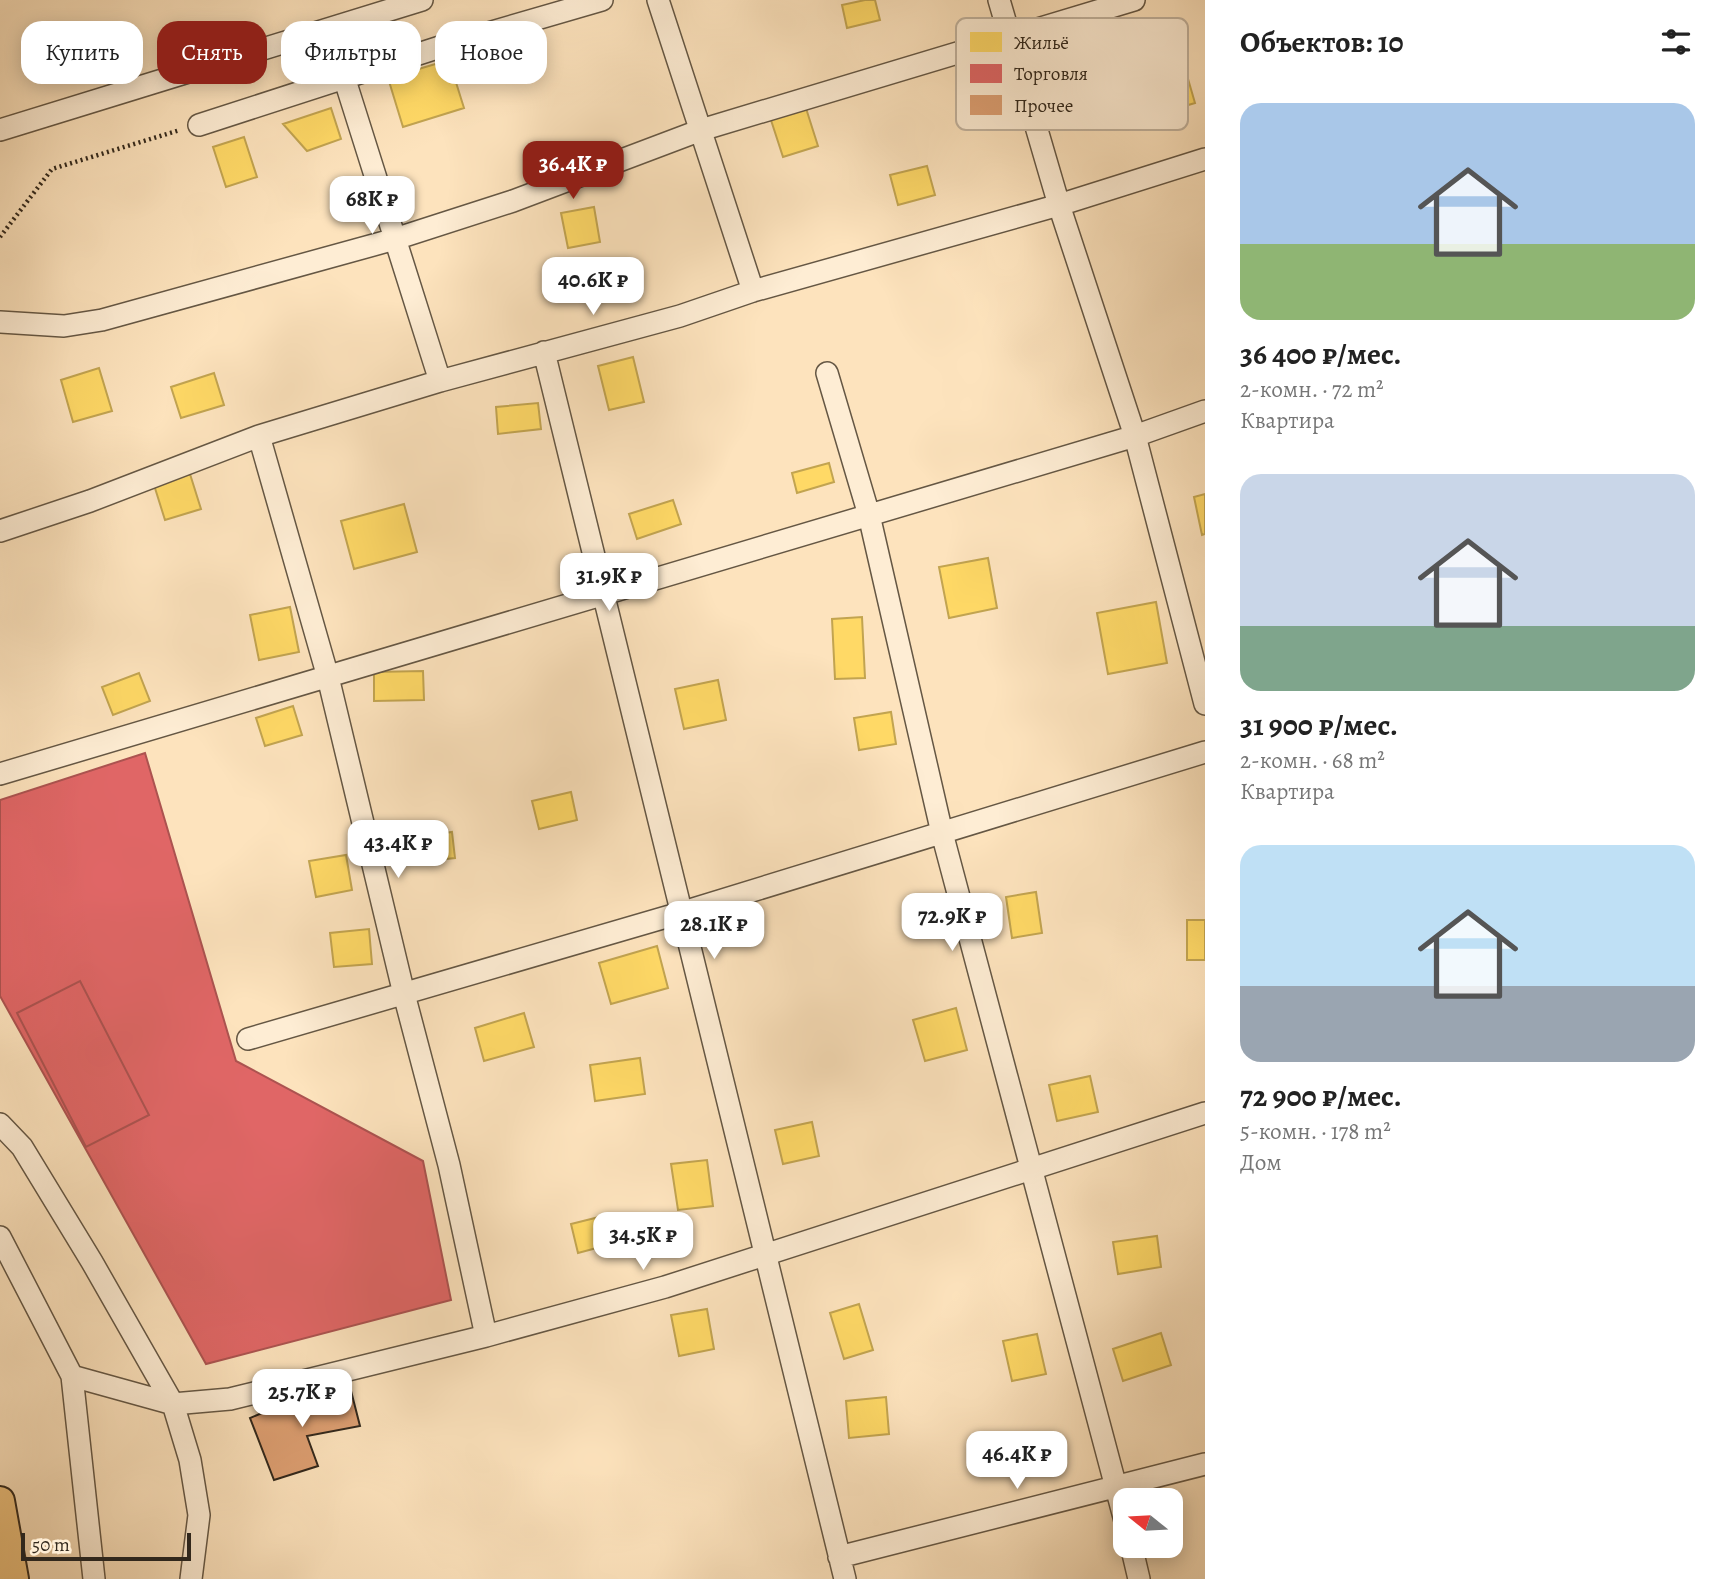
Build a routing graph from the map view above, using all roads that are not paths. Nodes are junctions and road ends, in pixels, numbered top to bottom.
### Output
1 (422, 0) edge
2 (602, 0) edge
3 (658, 0) edge
4 (999, 0) edge
5 (1134, 0) edge
6 (1004, 18) edge
7 (1074, 18) edge
8 (956, 53) edge
9 (421, 55) edge
10 (326, 84) edge
11 (346, 84) edge
12 (200, 125) road end
13 (0, 130) edge
14 (701, 130) junction
15 (1037, 130) edge
16 (1205, 159) edge
17 (1059, 205) junction
18 (395, 239) junction
19 (753, 291) junction
20 (0, 323) edge
21 (544, 352) junction
22 (827, 373) dead end
23 (440, 381) junction
24 (1205, 411) edge
25 (259, 436) junction
26 (1135, 436) junction
27 (869, 515) junction
28 (0, 531) edge
29 (603, 593) junction
30 (328, 677) junction
31 (1205, 704) edge
32 (1205, 752) edge
33 (0, 774) edge
34 (942, 833) junction
35 (680, 913) junction
36 (404, 994) junction
37 (248, 1039) dead end
38 (1205, 1113) edge
39 (0, 1124) edge
40 (1031, 1171) junction
41 (0, 1237) edge
42 (765, 1258) junction
43 (486, 1336) junction
44 (72, 1376) junction
45 (173, 1404) junction
46 (1205, 1464) edge
47 (1117, 1488) joint
48 (1113, 1489) edge
49 (0, 1501) edge
50 (839, 1558) junction
51 (1134, 1558) edge
52 (14, 1579) edge
53 (94, 1579) edge
54 (191, 1579) edge
55 (845, 1579) edge
56 (1139, 1579) edge

1 - 13 street
2 - 9 street
3 - 14 street
4 - 6 street
5 - 7 street
8 - 14 street
10 - 12 street
11 - 18 street
14 - 18 street
14 - 19 street
15 - 17 street
16 - 17 street
17 - 19 street
17 - 26 street
18 - 20 street
18 - 23 street
19 - 21 street
21 - 23 street
21 - 29 street
22 - 27 street
23 - 25 street
24 - 26 street
25 - 28 street
25 - 30 street
26 - 27 street
26 - 31 street
27 - 29 street
27 - 34 street
29 - 30 street
29 - 35 street
30 - 33 street
30 - 36 street
32 - 34 street
34 - 35 street
34 - 40 street
35 - 36 street
35 - 42 street
36 - 37 street
36 - 43 street
38 - 40 street
39 - 45 street
40 - 42 street
40 - 47 street
41 - 44 street
42 - 43 street
42 - 50 street
43 - 45 street
44 - 45 street
44 - 53 street
45 - 54 street
46 - 47 street
48 - 50 street
49 - 52 main road
50 - 55 street
51 - 56 street

